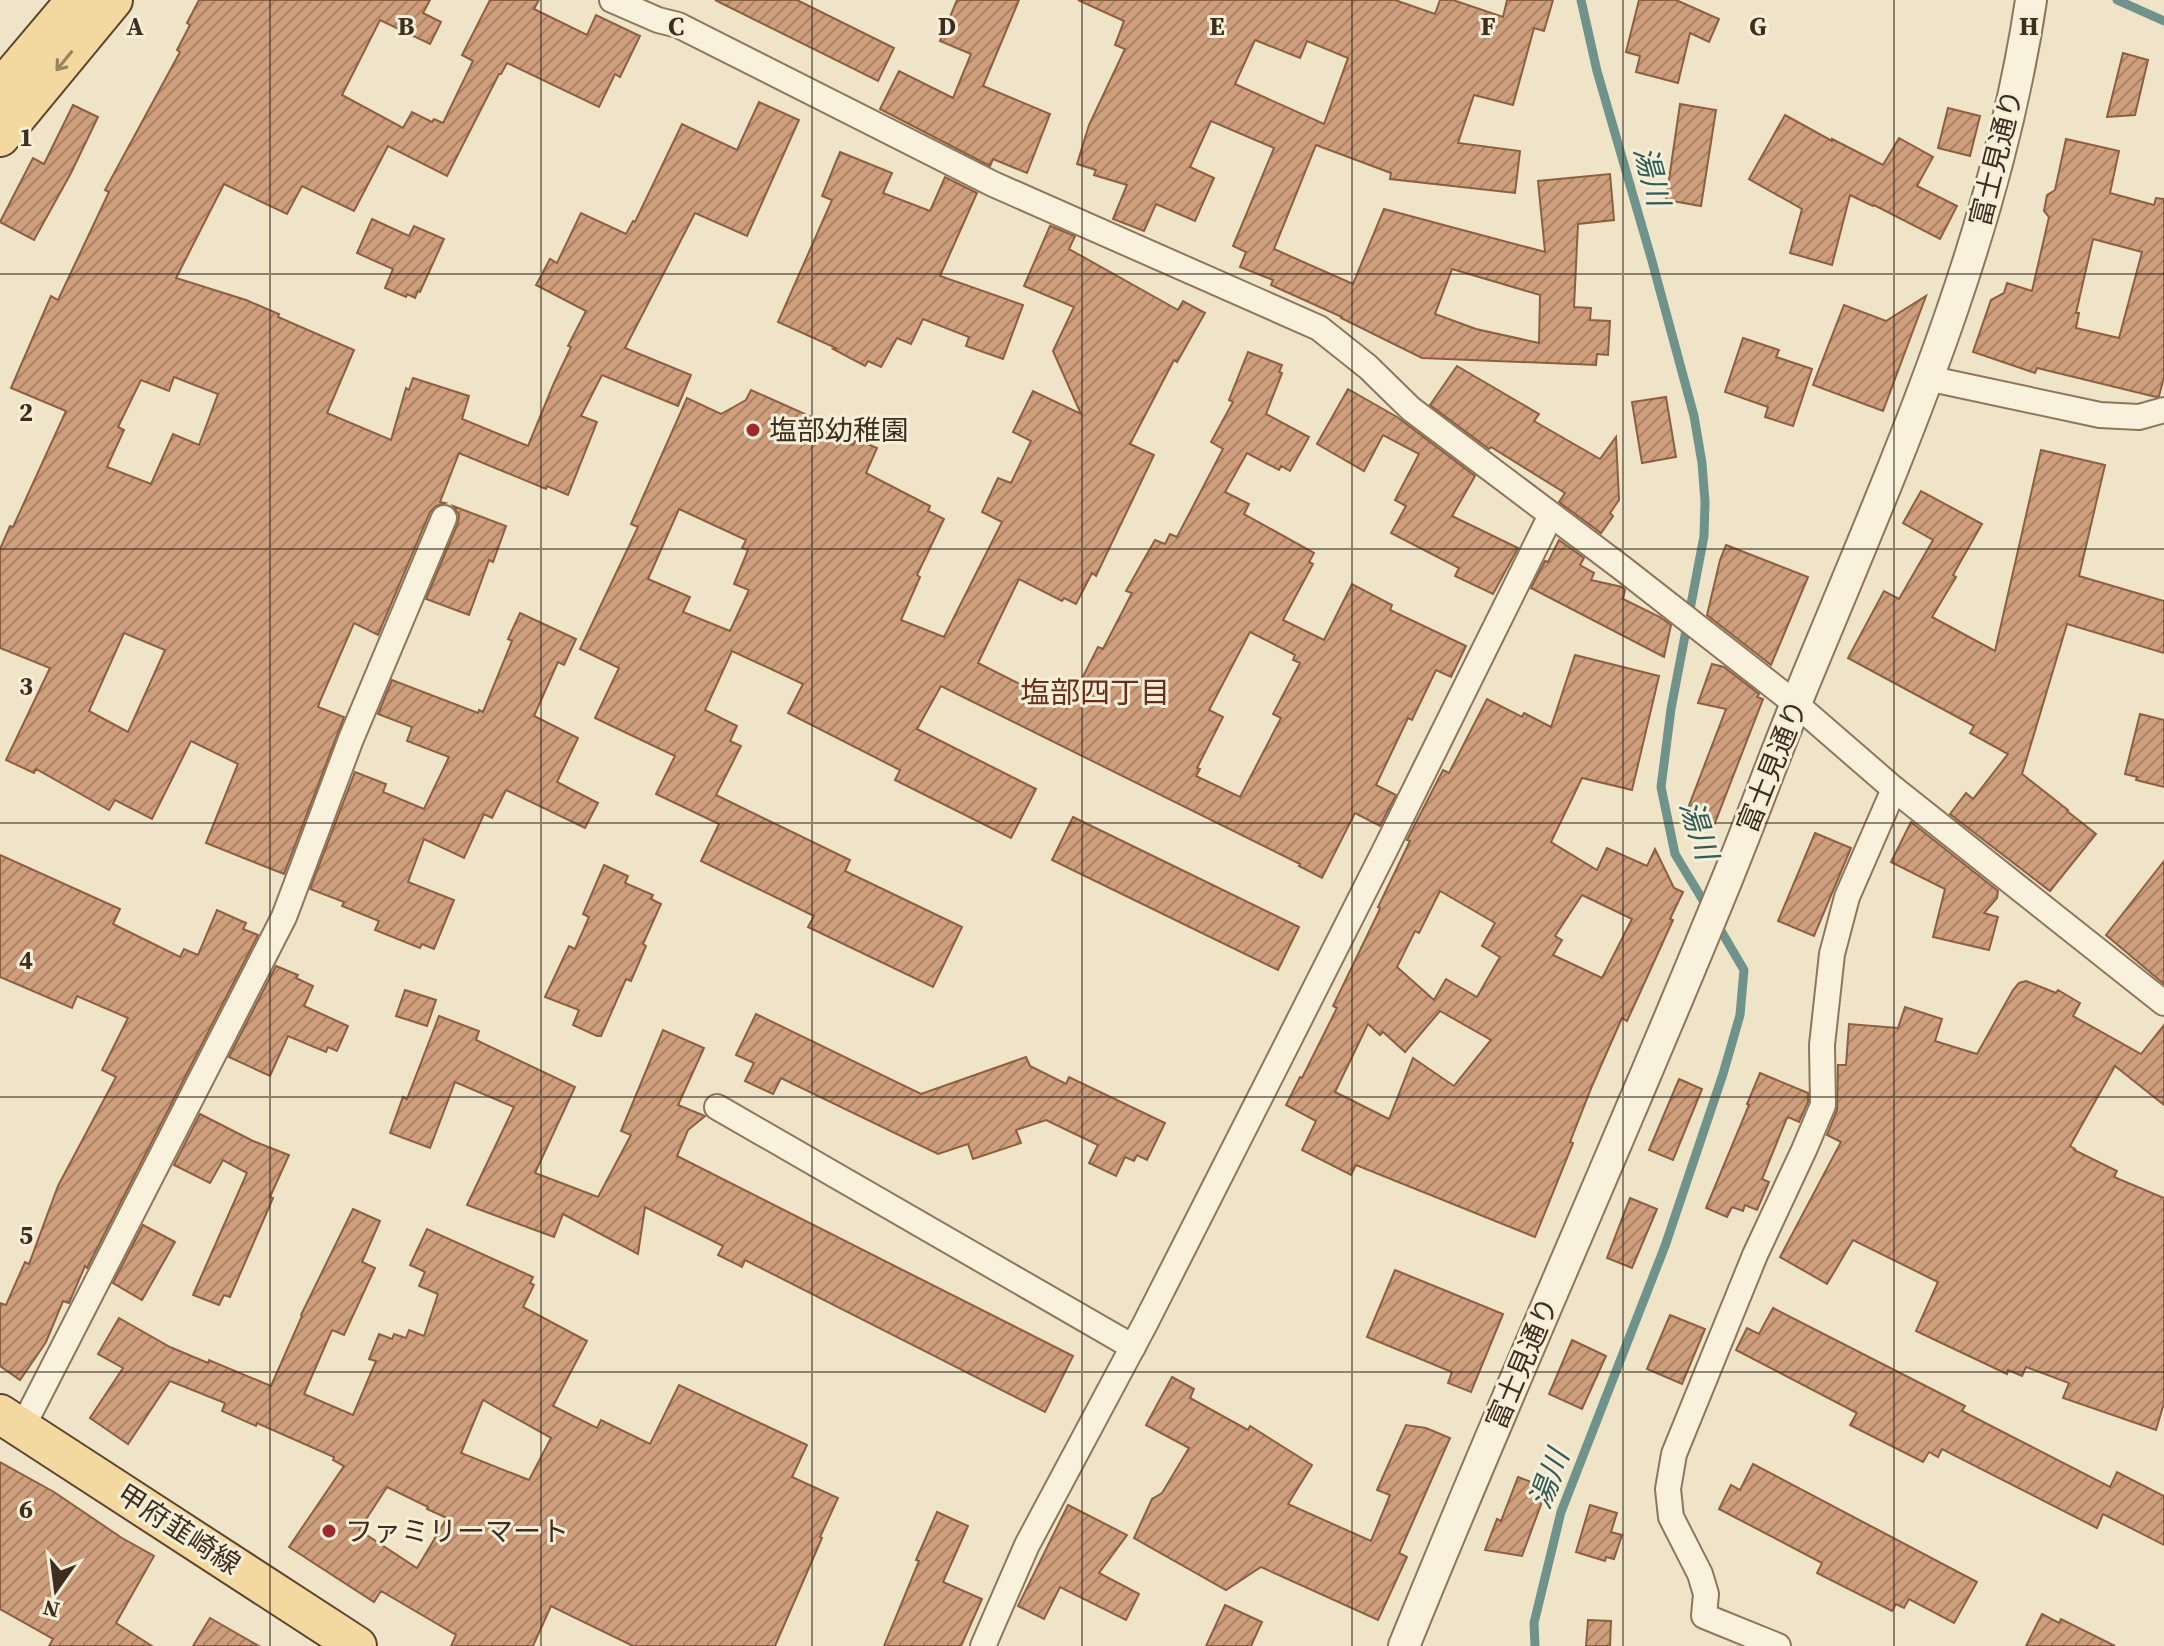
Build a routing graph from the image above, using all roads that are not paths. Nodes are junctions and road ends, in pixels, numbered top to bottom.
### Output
1 (76, 0) edge
2 (113, 0) edge
3 (612, 0) edge
4 (2031, 0) edge
5 (0, 90) edge
6 (0, 137) edge
7 (1927, 378) junction
8 (2164, 410) edge
9 (1551, 515) junction
10 (444, 518) dead end
11 (1796, 704) junction
12 (1894, 789) junction
13 (2164, 1003) edge
14 (717, 1107) dead end
15 (1133, 1347) junction
16 (11, 1421) edge
17 (357, 1646) edge
18 (983, 1646) edge
19 (1404, 1646) edge
20 (1778, 1646) edge

1 - 5 main road
2 -> 6 main road
3 - 9 street
4 - 7 street, 富士見通り
7 - 8 street
7 - 11 street, 富士見通り
9 - 11 street
9 - 15 street
10 - 16 street
11 - 12 street
11 - 19 street, 富士見通り
12 - 13 street
12 - 20 street
14 - 15 street
15 - 18 street
16 - 17 main road, 甲府韮崎線

